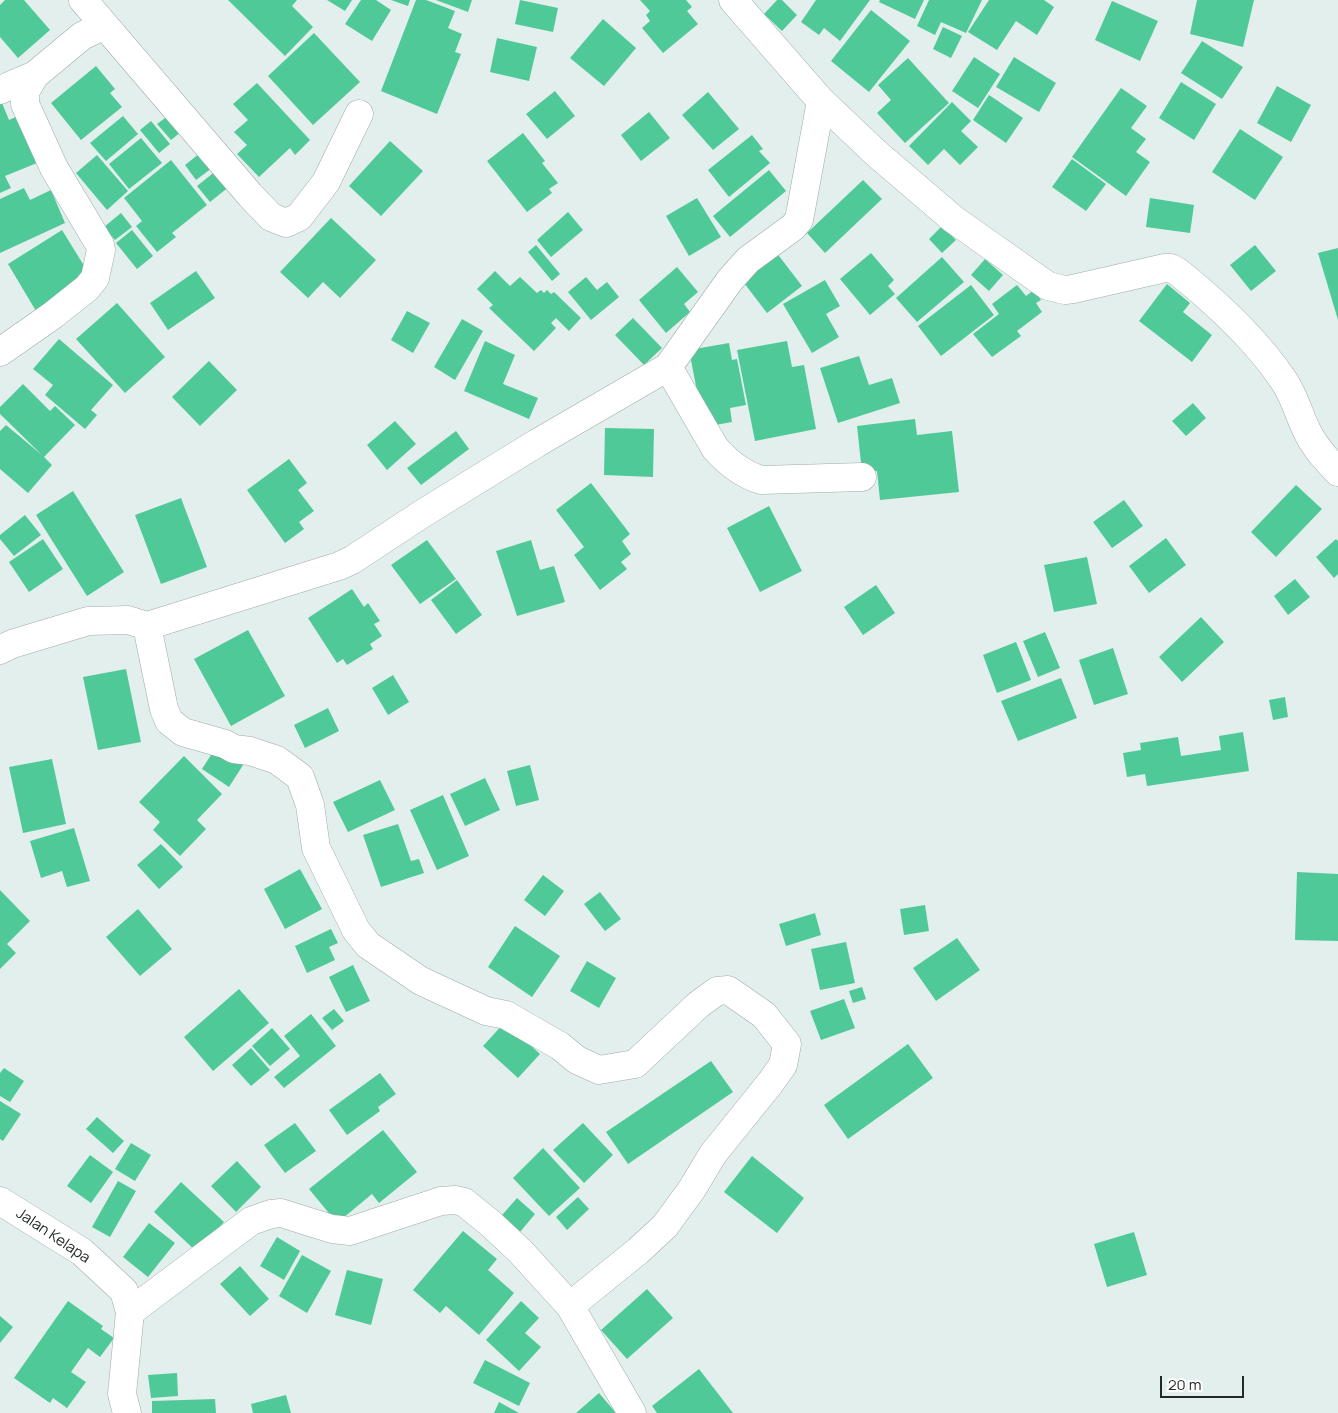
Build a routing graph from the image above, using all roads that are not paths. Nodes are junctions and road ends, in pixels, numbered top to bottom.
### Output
1 (83, 0) edge
2 (733, 0) edge
3 (104, 25) junction
4 (35, 75) junction
5 (0, 90) edge
6 (821, 102) junction
7 (359, 114) dead end
8 (0, 352) edge
9 (668, 367) junction
10 (1338, 472) edge
11 (862, 477) dead end
12 (147, 626) junction
13 (0, 650) edge
14 (0, 1201) edge
15 (570, 1306) junction
16 (130, 1312) junction
17 (127, 1413) edge
18 (632, 1413) edge

1 - 3 street
2 - 6 street
3 - 4 street
3 - 7 street
4 - 5 street
4 - 8 street
6 - 9 street
6 - 10 street
9 - 11 street
9 - 12 street
12 - 13 street
12 - 15 street
14 - 16 street, Jalan Kelapa
15 - 16 street
15 - 18 street
16 - 17 street, Jalan Kelapa

